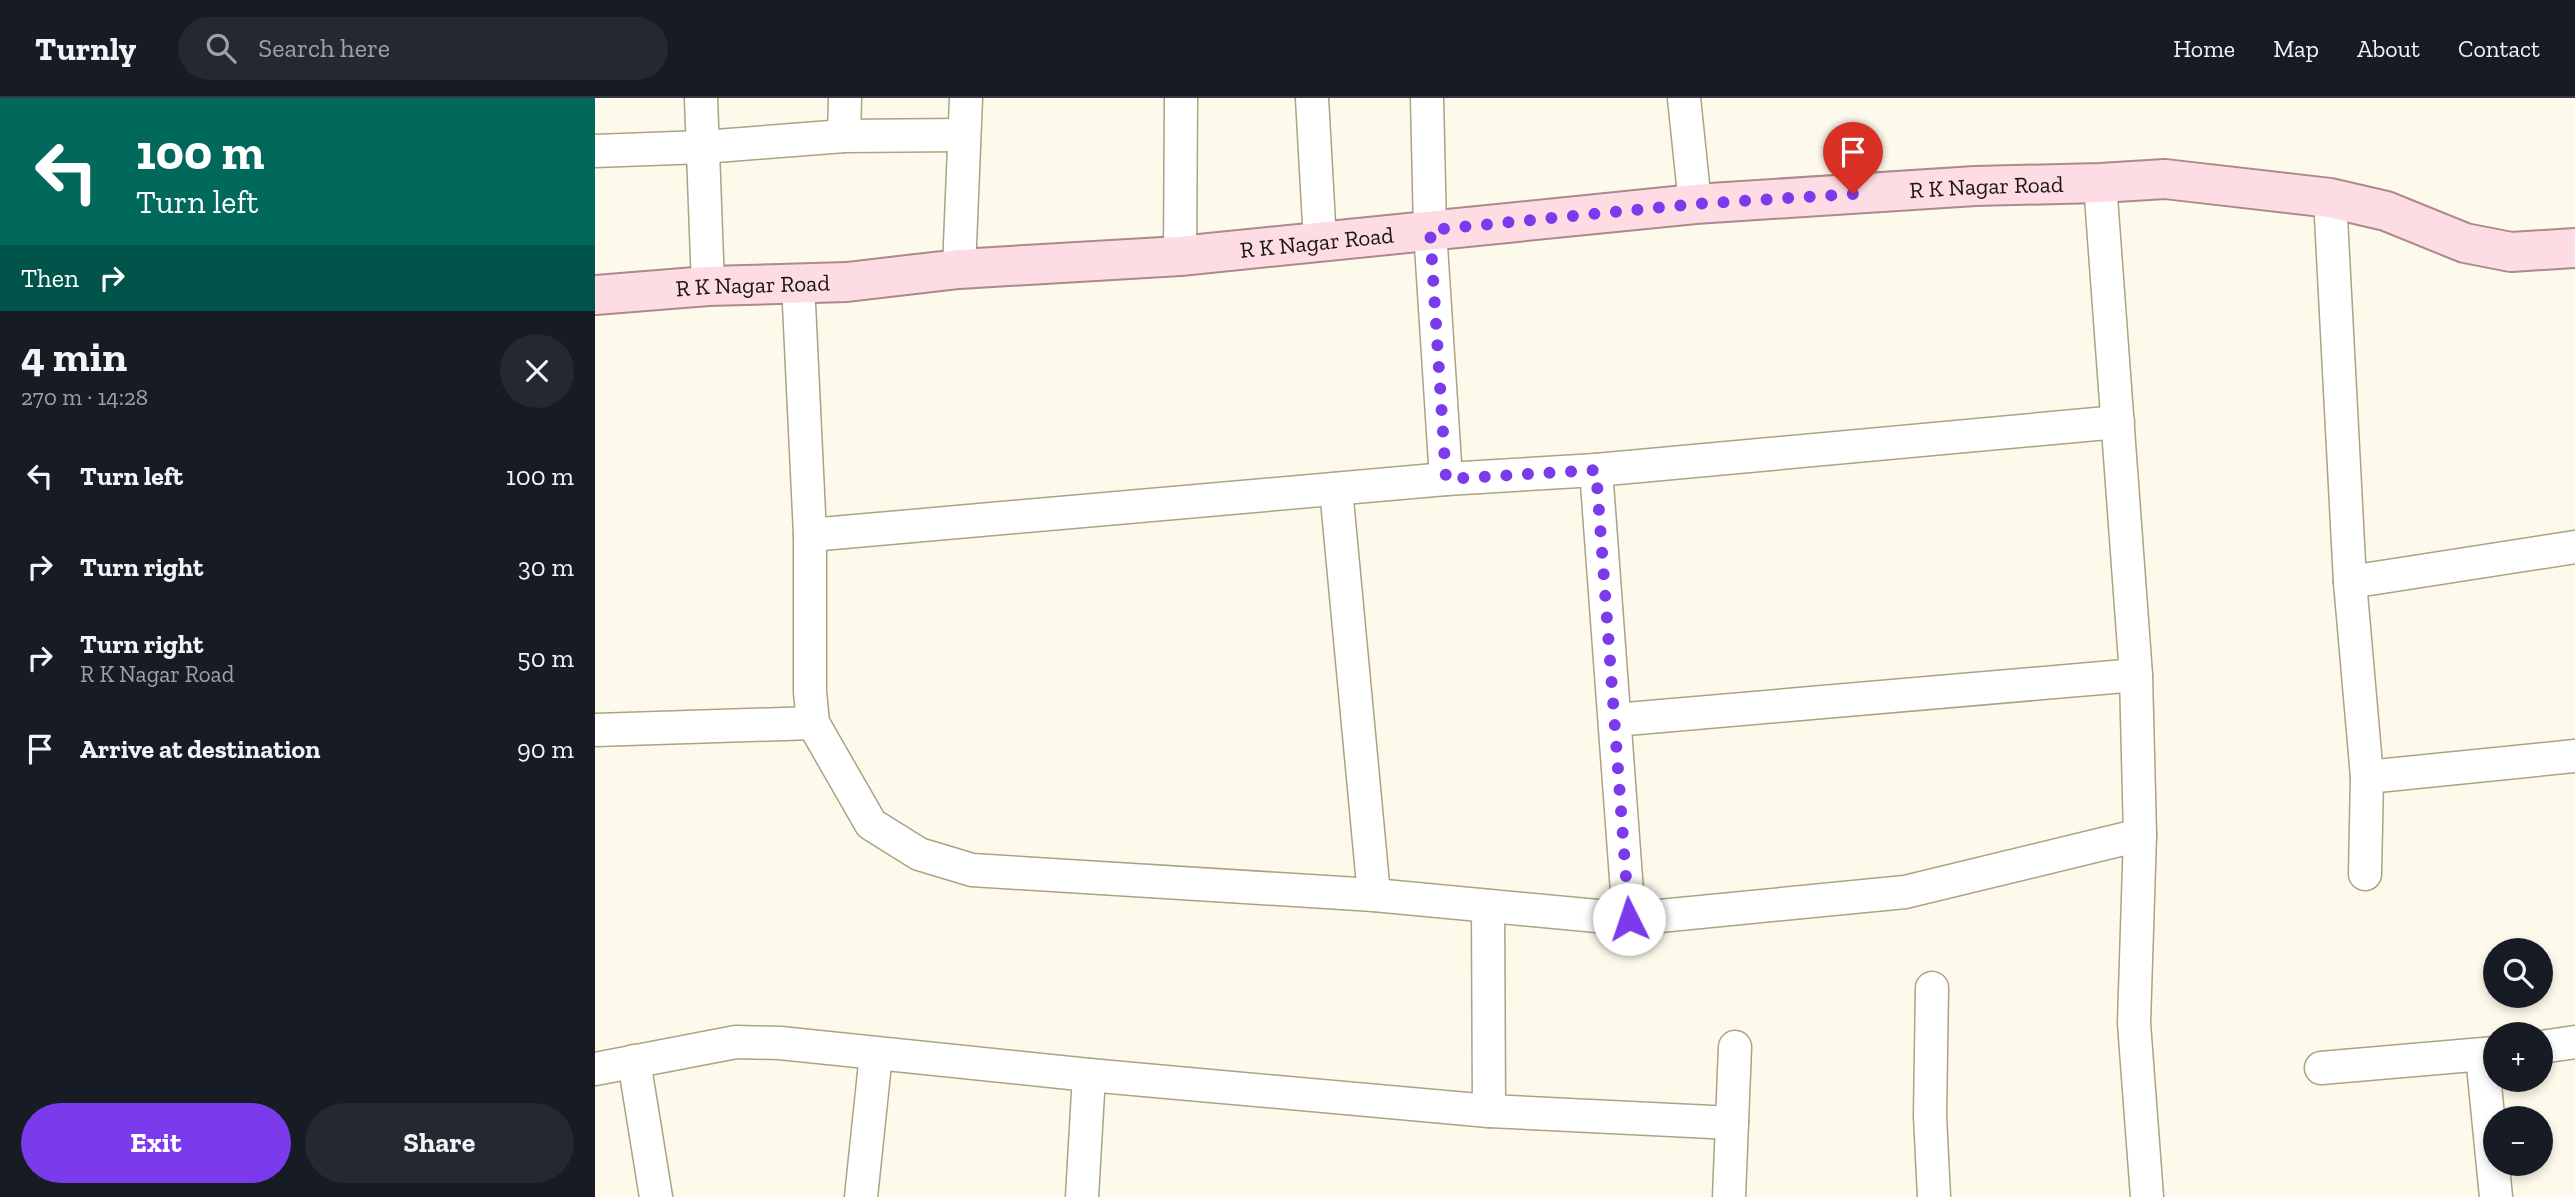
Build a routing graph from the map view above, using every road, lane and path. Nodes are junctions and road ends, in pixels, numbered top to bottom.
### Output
1 (701, 98) edge
2 (845, 98) edge
3 (966, 98) edge
4 (1181, 98) edge
5 (1312, 98) edge
6 (1427, 98) edge
7 (1684, 98) edge
8 (963, 135) junction
9 (844, 136) junction
10 (703, 147) junction
11 (595, 151) edge
12 (2100, 183) junction
13 (2330, 198) junction
14 (1695, 204) junction
15 (1430, 230) junction
16 (1320, 242) junction
17 (2575, 248) edge
18 (1180, 256) junction
19 (959, 268) junction
20 (798, 283) junction
21 (708, 286) junction
22 (595, 295) edge
23 (2118, 422) junction
24 (1596, 470) junction
25 (1446, 479) junction
26 (1336, 489) junction
27 (810, 535) junction
28 (2575, 547) edge
29 (2350, 582) junction
30 (2136, 675) junction
31 (1615, 720) junction
32 (813, 723) junction
33 (595, 730) edge
34 (2575, 756) edge
35 (2367, 777) junction
36 (2140, 835) junction
37 (2365, 874) dead end
38 (1374, 895) junction
39 (1488, 906) junction
40 (1629, 919) junction
41 (1932, 988) dead end
42 (2575, 1042) edge
43 (2553, 1045) edge
44 (1735, 1047) dead end
45 (876, 1054) junction
46 (2483, 1054) edge
47 (634, 1061) junction
48 (2321, 1068) dead end
49 (595, 1069) edge
50 (1089, 1075) junction
51 (2491, 1092) edge
52 (1489, 1111) junction
53 (1732, 1123) junction
54 (656, 1197) edge
55 (861, 1197) edge
56 (1082, 1197) edge
57 (1729, 1197) edge
58 (1934, 1197) edge
59 (2147, 1197) edge
60 (2496, 1197) edge

1 - 10 street
2 - 9 street
3 - 8 street
4 - 18 street
5 - 16 street
6 - 15 street
7 - 14 street
8 - 9 street
8 - 19 street
9 - 10 street
10 - 11 street
10 - 21 street
12 - 13 main road, R K Nagar Road
12 - 14 main road, R K Nagar Road
12 - 23 street
13 - 17 main road, R K Nagar Road
13 - 29 street
14 - 15 main road, R K Nagar Road
15 - 16 main road, R K Nagar Road
15 - 25 street
16 - 18 main road, R K Nagar Road
18 - 19 main road, R K Nagar Road
19 - 20 main road, R K Nagar Road
20 - 21 main road, R K Nagar Road
20 - 27 street
21 - 22 main road, R K Nagar Road
23 - 24 street
23 - 30 street
24 - 25 street
24 - 31 street
25 - 26 street
26 - 27 street
26 - 38 street
27 - 32 street
28 - 29 street
29 - 35 street
30 - 31 street
30 - 36 street
31 - 40 street
32 - 33 street
32 - 38 street
34 - 35 street
35 - 37 street
36 - 40 street
36 - 59 street
38 - 39 street
39 - 40 street
39 - 52 street
41 - 58 street
42 - 43 street
44 - 53 street
45 - 47 street
45 - 50 street
45 - 55 street
46 - 48 street
47 - 49 street
47 - 54 street
50 - 52 street
50 - 56 street
51 - 60 street
52 - 53 street
53 - 57 street

